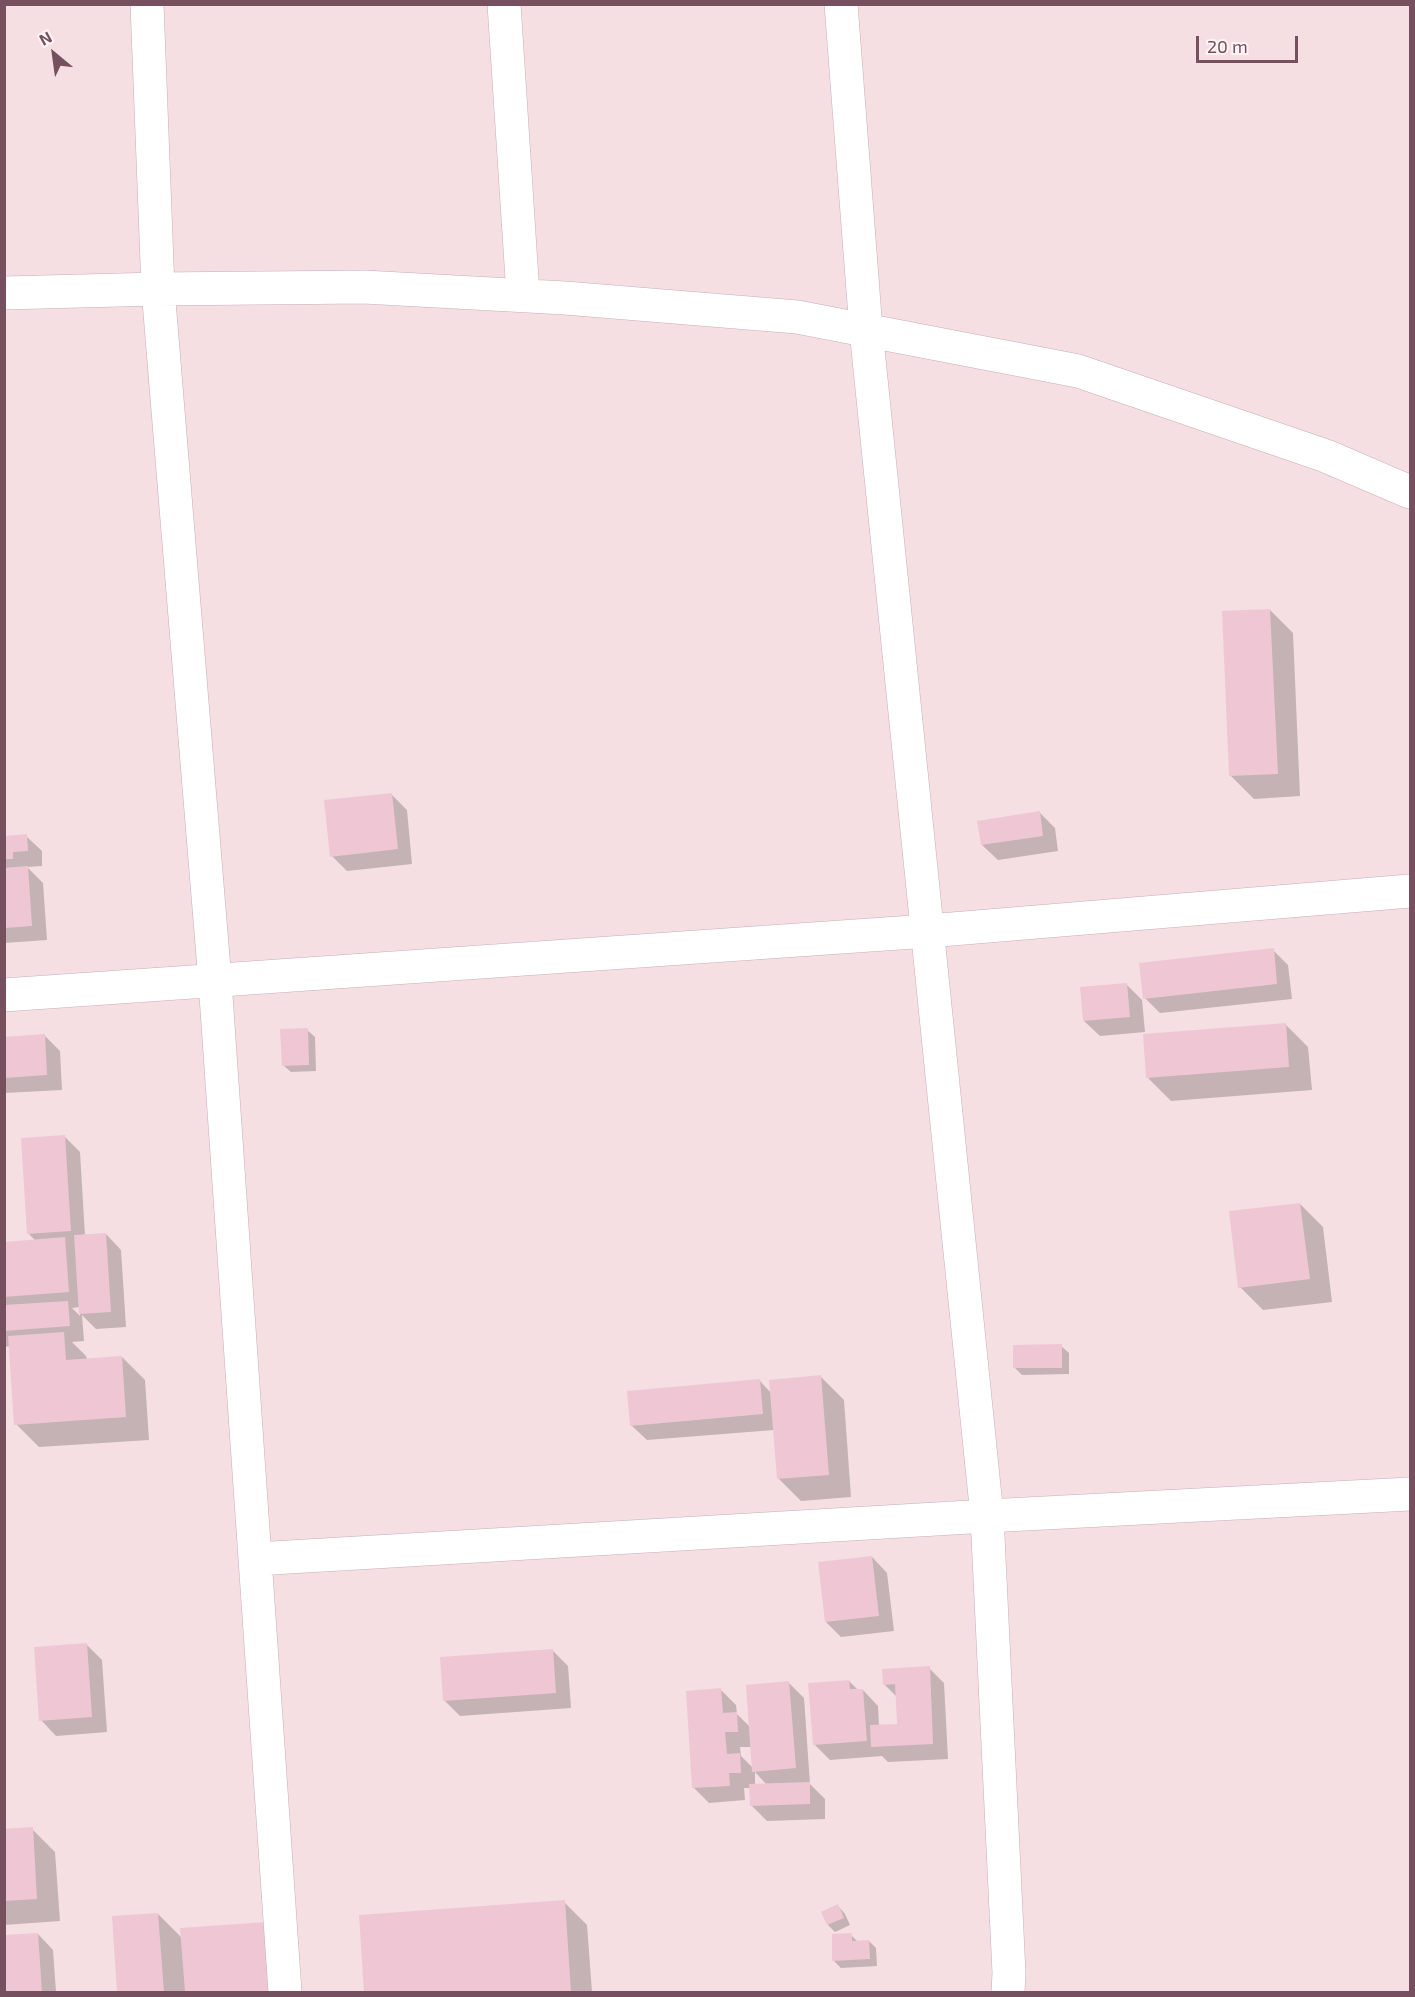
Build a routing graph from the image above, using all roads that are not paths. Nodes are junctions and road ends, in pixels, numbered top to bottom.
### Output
1 (147, 4) edge
2 (504, 4) edge
3 (841, 4) edge
4 (159, 289) junction
5 (4, 293) edge
6 (523, 295) junction
7 (866, 330) junction
8 (1410, 492) edge
9 (1410, 891) edge
10 (928, 931) junction
11 (215, 981) junction
12 (4, 995) edge
13 (1410, 1494) edge
14 (987, 1516) junction
15 (255, 1559) junction
16 (285, 1992) edge
17 (1008, 1992) edge

1 - 4 street
2 - 6 street
3 - 7 street
4 - 5 street
4 - 6 street
4 - 11 street
6 - 7 street
7 - 8 street
7 - 10 street
9 - 10 street
10 - 11 street
10 - 14 street
11 - 12 street
11 - 15 street
13 - 14 street
14 - 15 street
14 - 17 street
15 - 16 street

